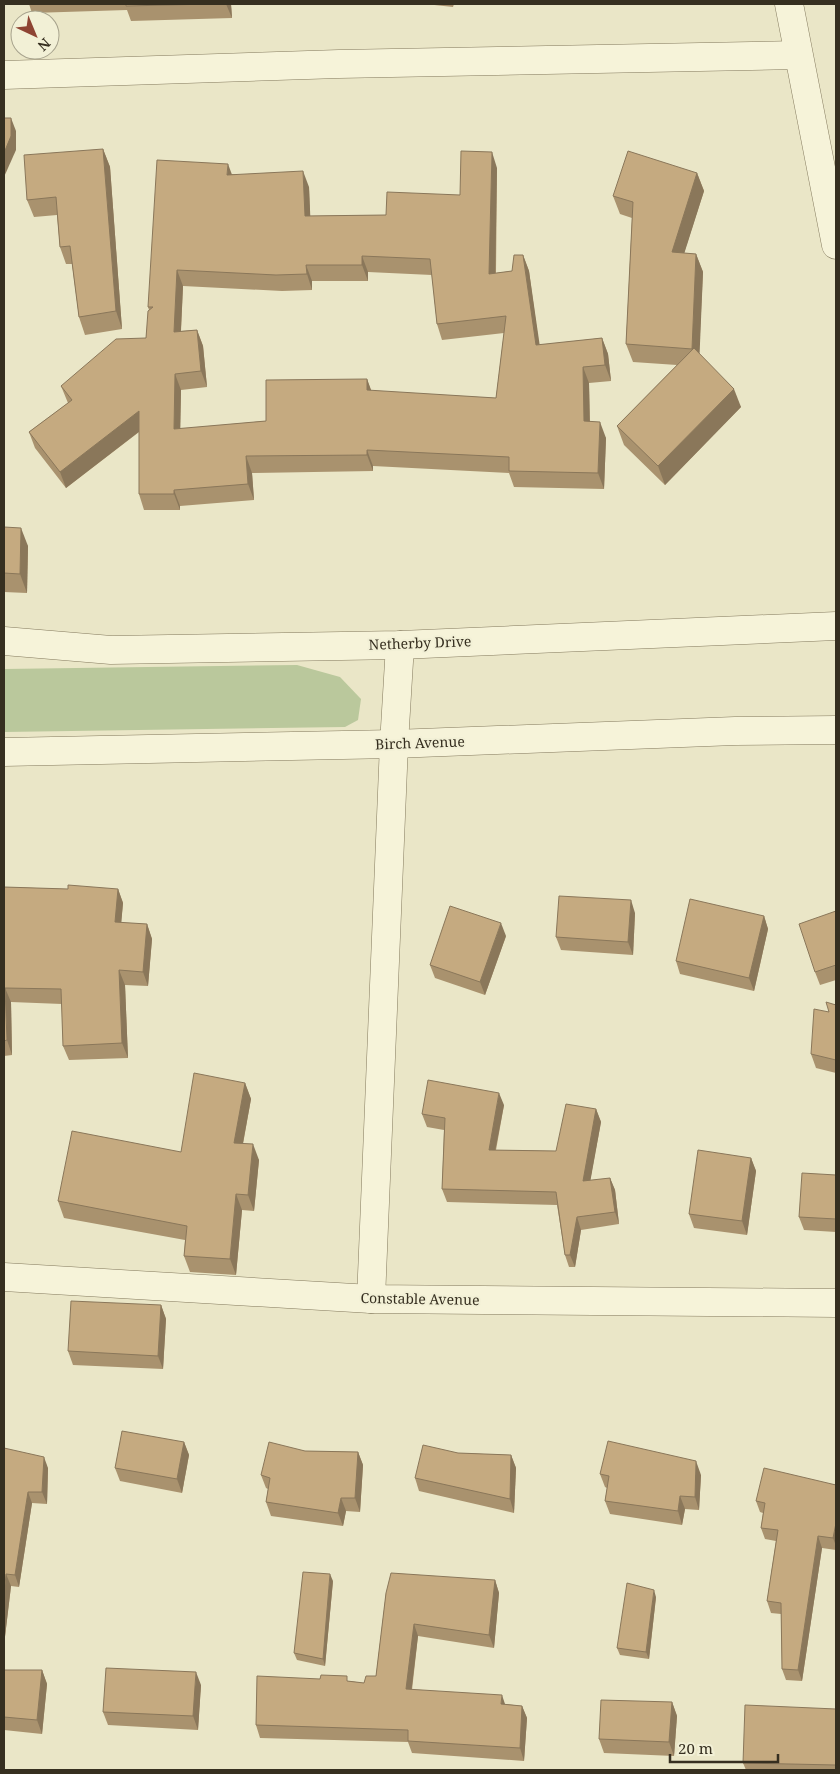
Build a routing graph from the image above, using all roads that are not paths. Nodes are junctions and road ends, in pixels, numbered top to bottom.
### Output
1 (789, 4) edge
2 (798, 55) junction
3 (4, 76) edge
4 (836, 245) edge
5 (836, 626) edge
6 (4, 641) edge
7 (400, 645) junction
8 (836, 730) edge
9 (394, 744) junction
10 (4, 752) edge
11 (4, 1277) edge
12 (372, 1299) junction
13 (836, 1303) edge

1 - 2 street
2 - 3 street
2 - 4 street
5 - 7 street, Netherby Drive
6 - 7 street, Netherby Drive
7 - 9 street
8 - 9 street, Birch Avenue
9 - 10 street, Birch Avenue
9 - 12 street
11 - 12 street, Constable Avenue
12 - 13 street, Constable Avenue

